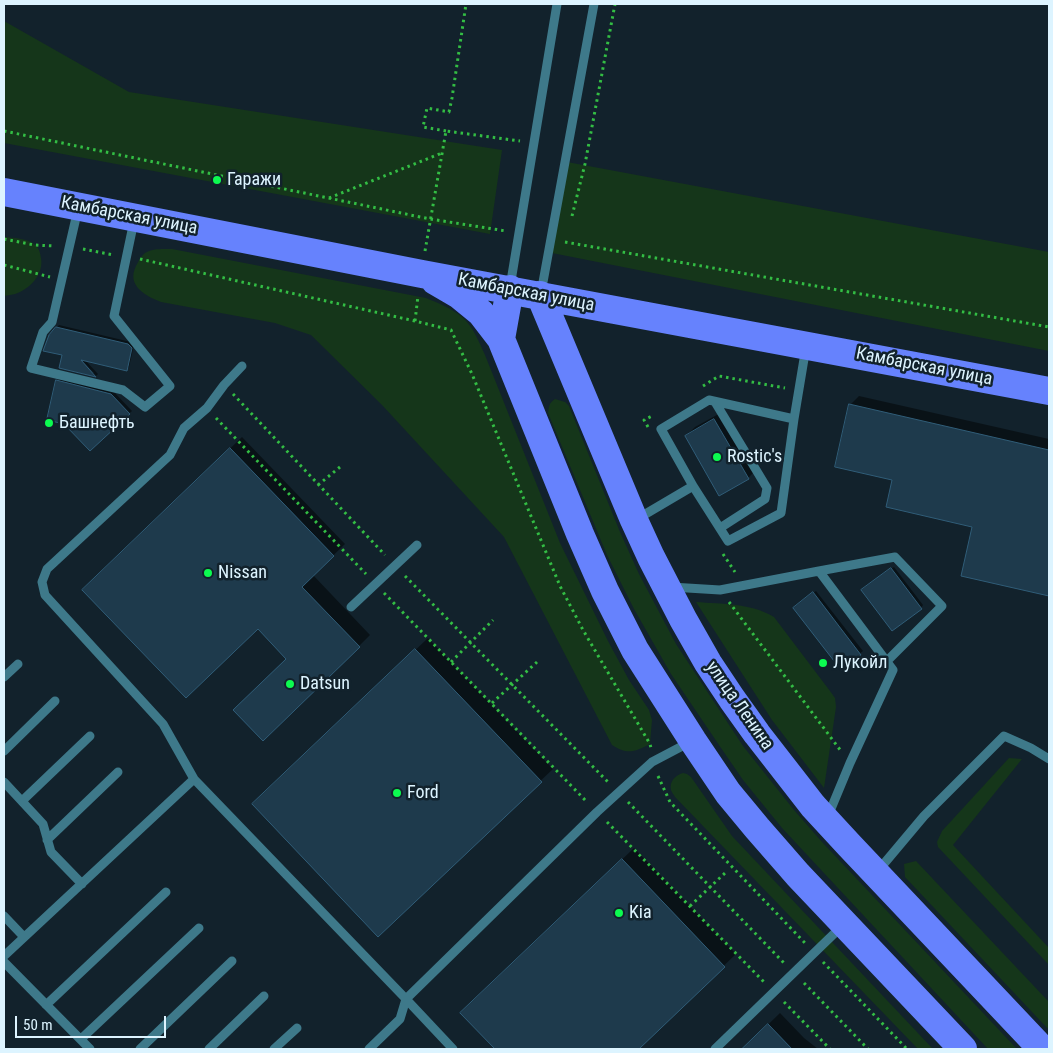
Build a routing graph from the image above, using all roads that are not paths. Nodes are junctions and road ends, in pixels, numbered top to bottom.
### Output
1 (557, 4) edge
2 (594, 4) edge
3 (4, 192) edge
4 (78, 206) junction
5 (135, 217) junction
6 (422, 274) junction
7 (510, 289) junction
8 (540, 296) junction
9 (501, 339) junction
10 (806, 345) junction
11 (242, 366) dead end
12 (1049, 391) edge
13 (715, 402) junction
14 (794, 419) junction
15 (693, 486) junction
16 (634, 520) junction
17 (720, 528) junction
18 (417, 545) dead end
19 (818, 571) junction
20 (666, 587) junction
21 (351, 607) dead end
22 (886, 662) junction
23 (18, 664) dead end
24 (4, 677) edge
25 (55, 701) dead end
26 (90, 736) dead end
27 (693, 741) junction
28 (4, 750) edge
29 (1049, 759) edge
30 (118, 772) dead end
31 (194, 779) junction
32 (4, 782) edge
33 (22, 801) junction
34 (826, 820) junction
35 (46, 840) junction
36 (876, 874) junction
37 (82, 884) junction
38 (166, 892) dead end
39 (4, 916) edge
40 (844, 924) junction
41 (199, 928) dead end
42 (24, 937) junction
43 (4, 956) edge
44 (232, 961) dead end
45 (4, 962) edge
46 (264, 996) dead end
47 (406, 999) junction
48 (46, 1005) junction
49 (297, 1028) dead end
50 (81, 1039) junction
51 (90, 1049) edge
52 (140, 1049) edge
53 (209, 1049) edge
54 (274, 1049) edge
55 (369, 1049) edge
56 (453, 1049) edge
57 (715, 1049) edge
58 (963, 1049) edge
59 (1042, 1049) edge

1 - 7 lane
2 - 8 lane
3 - 4 main road, Камбарская улица
4 - 5 main road, Камбарская улица
4 - 5 lane
5 - 6 main road, Камбарская улица
6 - 7 main road, Камбарская улица
6 - 9 main road
7 - 8 main road, Камбарская улица
7 - 9 main road
8 - 10 main road, Камбарская улица
8 - 16 main road, улица Ленина
9 - 27 main road
10 - 12 main road, Камбарская улица
10 - 14 lane
11 - 31 lane
13 - 14 lane
13 - 15 lane
13 - 17 lane
14 - 17 lane
15 - 16 lane
15 - 17 lane
16 - 20 main road, улица Ленина
18 - 21 lane
19 - 20 lane
19 - 22 lane
19 - 22 lane
20 - 34 main road, улица Ленина
22 - 34 lane
23 - 24 lane
25 - 28 lane
26 - 33 lane
27 - 40 main road
27 - 47 lane
29 - 36 lane
30 - 35 lane
31 - 37 lane
31 - 47 lane
32 - 33 lane
33 - 35 lane
34 - 36 main road, улица Ленина
35 - 37 lane
36 - 59 main road, улица Ленина
37 - 42 lane
38 - 48 lane
39 - 42 lane
40 - 57 lane
40 - 58 main road
41 - 50 lane
42 - 43 lane
44 - 52 lane
45 - 48 lane
46 - 53 lane
47 - 55 lane
47 - 56 lane
48 - 50 lane
49 - 54 lane
50 - 51 lane

